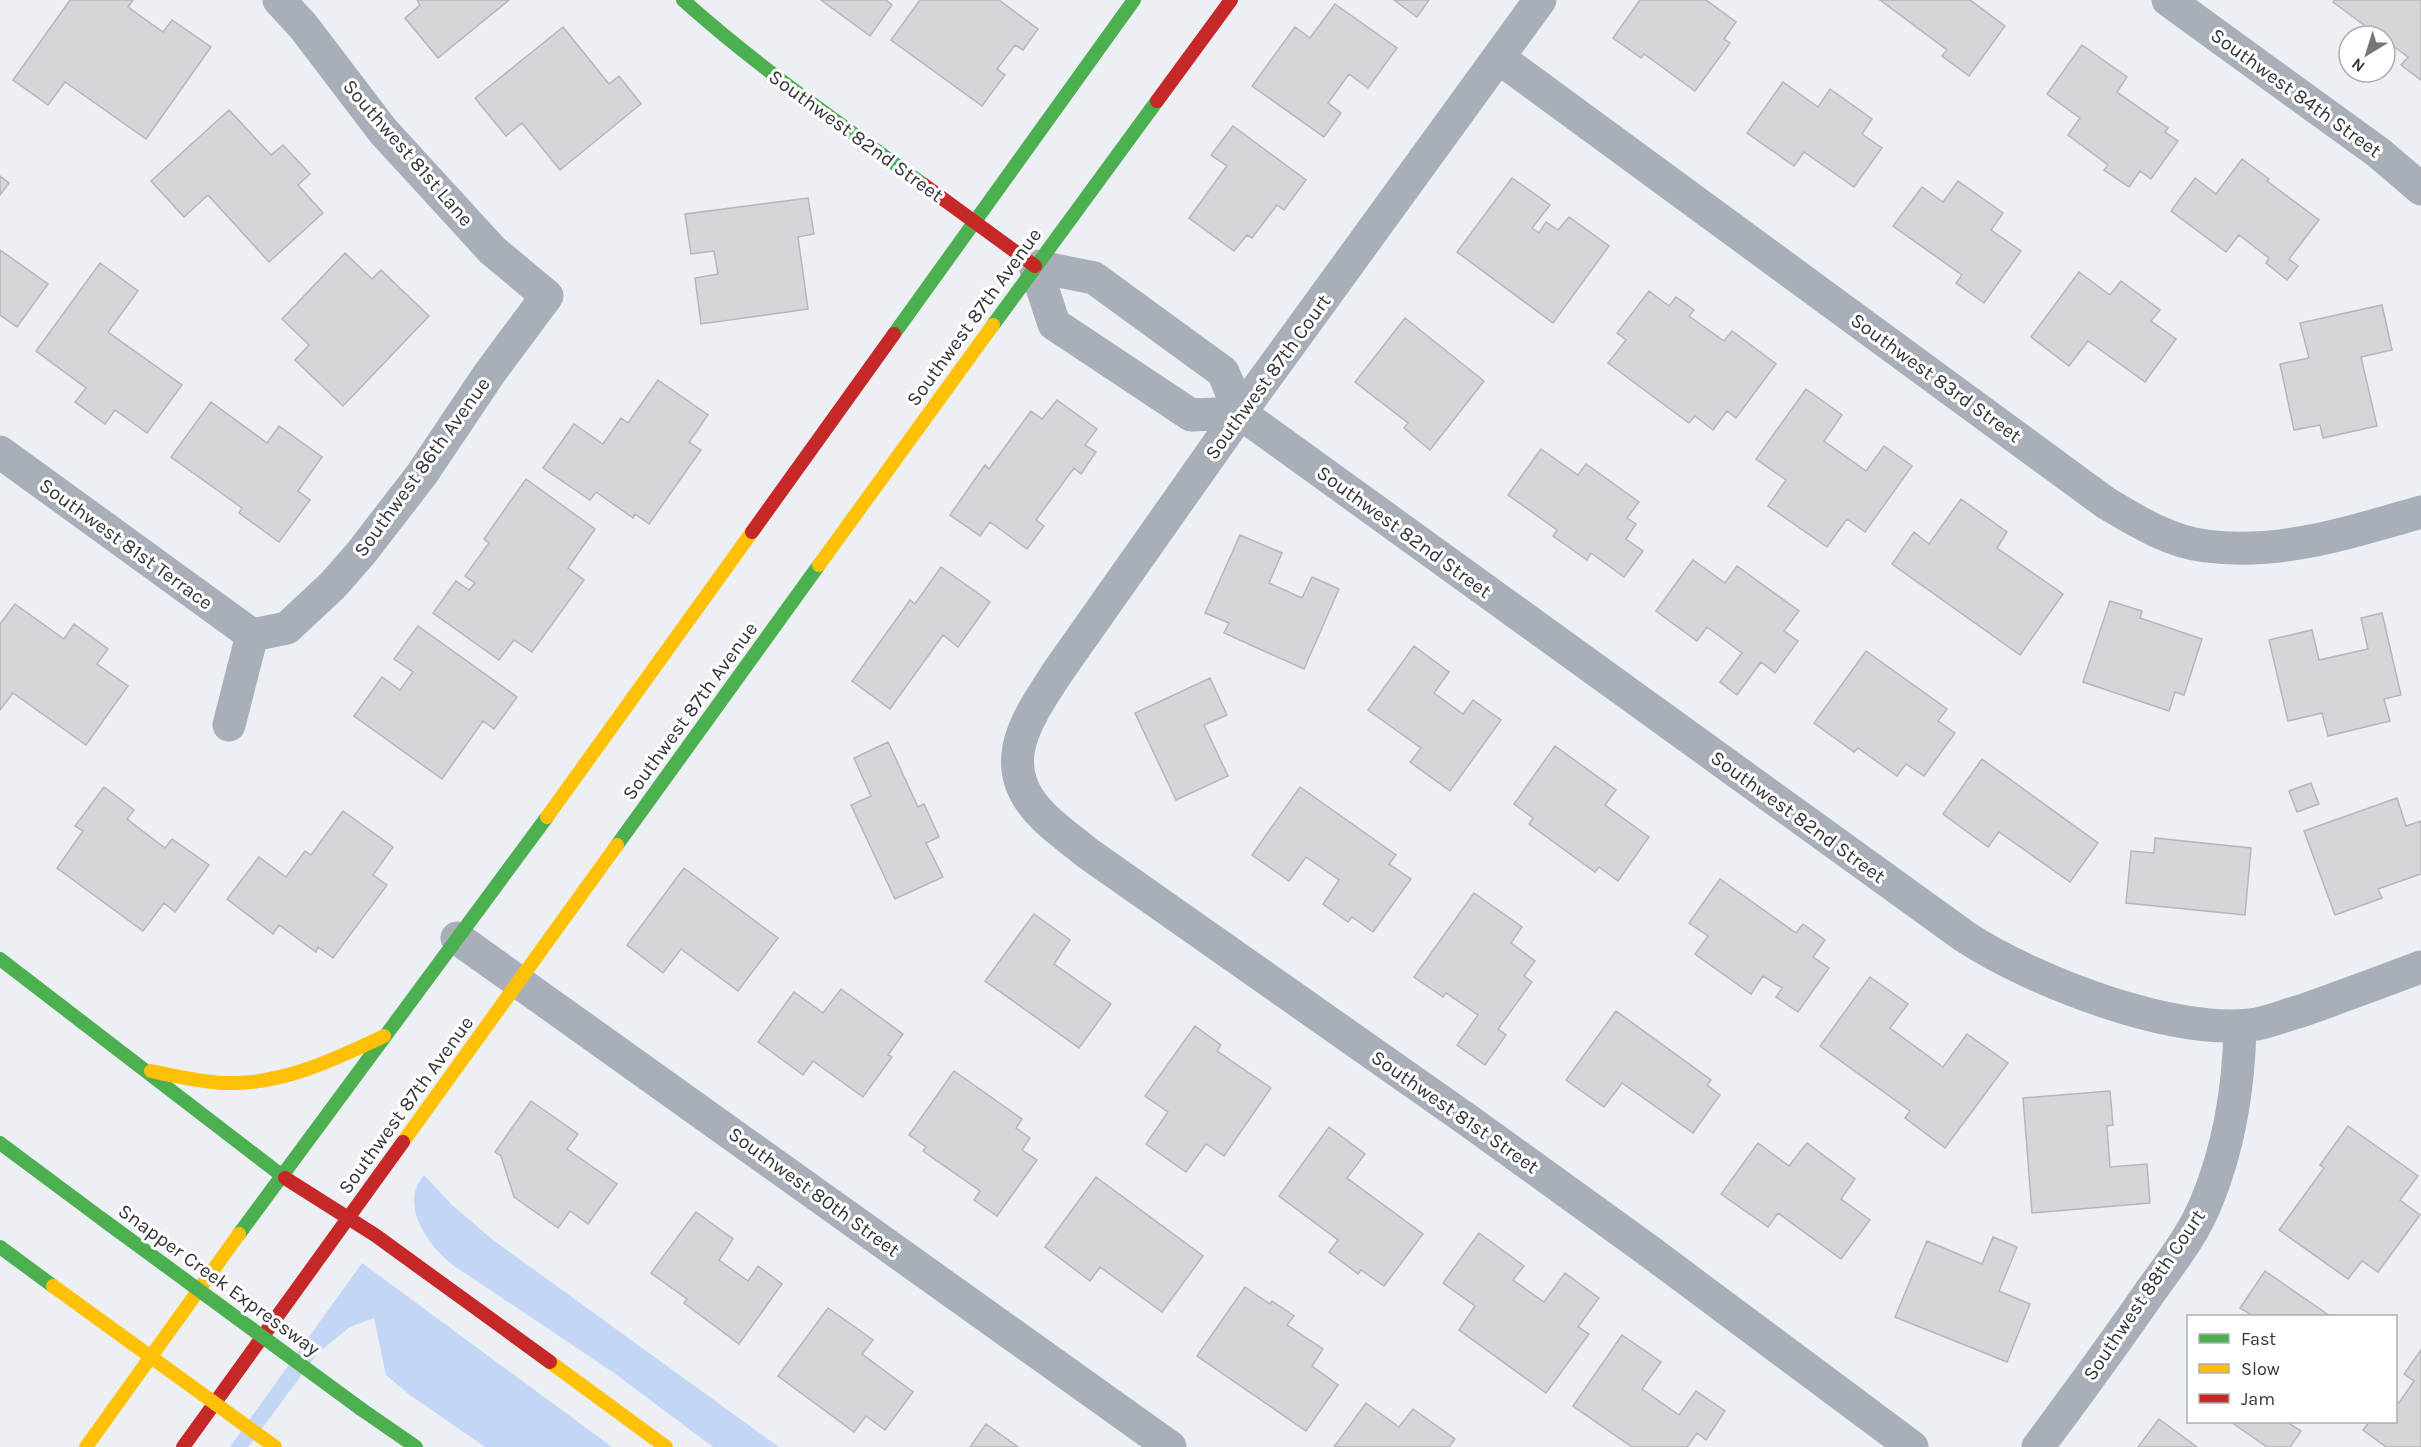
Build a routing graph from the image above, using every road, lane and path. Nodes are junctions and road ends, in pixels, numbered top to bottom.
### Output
1 (279, 0) edge
2 (683, 0) edge
3 (1134, 0) edge
4 (1231, 0) edge
5 (1540, 0) edge
6 (2168, 0) edge
7 (1499, 58) junction
8 (2421, 189) edge
9 (973, 222) junction
10 (1035, 266) junction
11 (547, 296) joint
12 (1240, 413) junction
13 (0, 452) edge
14 (2421, 512) edge
15 (252, 635) junction
16 (229, 725) dead end
17 (1017, 765) joint
18 (457, 938) junction
19 (0, 959) edge
20 (2421, 967) edge
21 (519, 982) junction
22 (2240, 1026) junction
23 (384, 1036) junction
24 (143, 1069) junction
25 (0, 1143) edge
26 (281, 1176) junction
27 (349, 1217) junction
28 (0, 1246) edge
29 (86, 1447) edge
30 (183, 1447) edge
31 (275, 1447) edge
32 (416, 1447) edge
33 (666, 1447) edge
34 (1170, 1447) edge
35 (1912, 1447) edge
36 (2038, 1447) edge

1 - 11 street, Southwest 81st Lane
2 - 9 main road, Southwest 82nd Street
3 - 9 main road
4 - 10 main road, Southwest 87th Avenue
5 - 7 street, Southwest 87th Court
6 - 8 street, Southwest 84th Street
7 - 12 street, Southwest 87th Court
7 - 14 street, Southwest 83rd Street
9 - 10 main road, Southwest 82nd Street
9 - 18 main road
10 - 12 street, Southwest 82nd Street
10 - 12 street
10 - 21 main road, Southwest 87th Avenue
11 - 15 street, Southwest 86th Avenue
12 - 17 street, Southwest 87th Court
12 - 22 street, Southwest 82nd Street
13 - 15 street, Southwest 81st Terrace
15 - 16 street
17 - 35 street, Southwest 81st Street
18 - 21 street, Southwest 80th Street
18 - 23 main road
19 - 24 main road
20 - 22 street, Southwest 82nd Street
21 - 27 main road, Southwest 87th Avenue
21 - 34 street, Southwest 80th Street
22 - 36 street, Southwest 88th Court
23 - 24 main road
23 - 26 main road
24 - 26 main road
25 - 32 main road, Snapper Creek Expressway, bridge
26 - 27 main road
26 - 29 main road
27 - 30 main road, Southwest 87th Avenue
27 - 33 main road
28 - 31 main road, bridge

